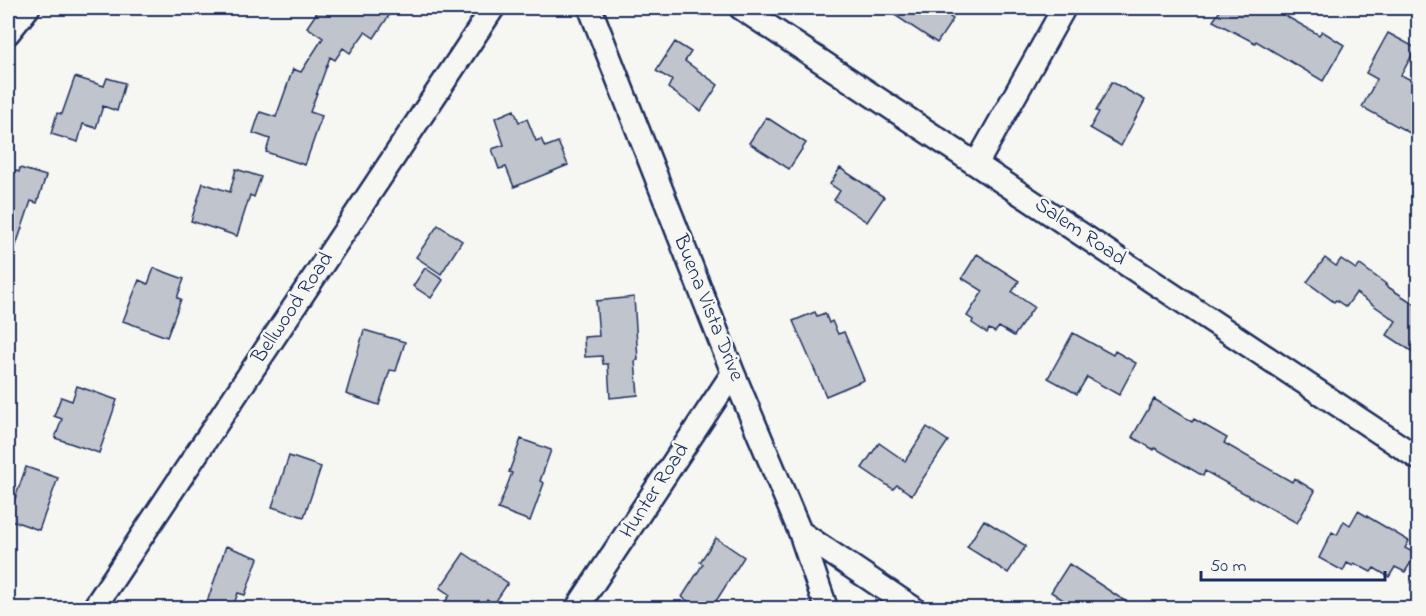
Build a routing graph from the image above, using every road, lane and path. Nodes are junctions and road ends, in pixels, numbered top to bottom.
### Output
1 (28, 8) edge
2 (493, 8) edge
3 (590, 8) edge
4 (741, 8) edge
5 (1064, 8) edge
6 (8, 33) edge
7 (977, 163) junction
8 (733, 373) junction
9 (1419, 458) edge
10 (800, 532) junction
11 (94, 609) edge
12 (577, 609) edge
13 (826, 609) edge
14 (913, 609) edge

1 - 6 street
2 - 11 street, Bellwood Road
3 - 8 street, Buena Vista Drive
4 - 7 street, Salem Road
5 - 7 street
7 - 9 street, Salem Road
8 - 10 street, Buena Vista Drive
8 - 12 street, Hunter Road
10 - 13 street, Buena Vista Drive
10 - 14 street

